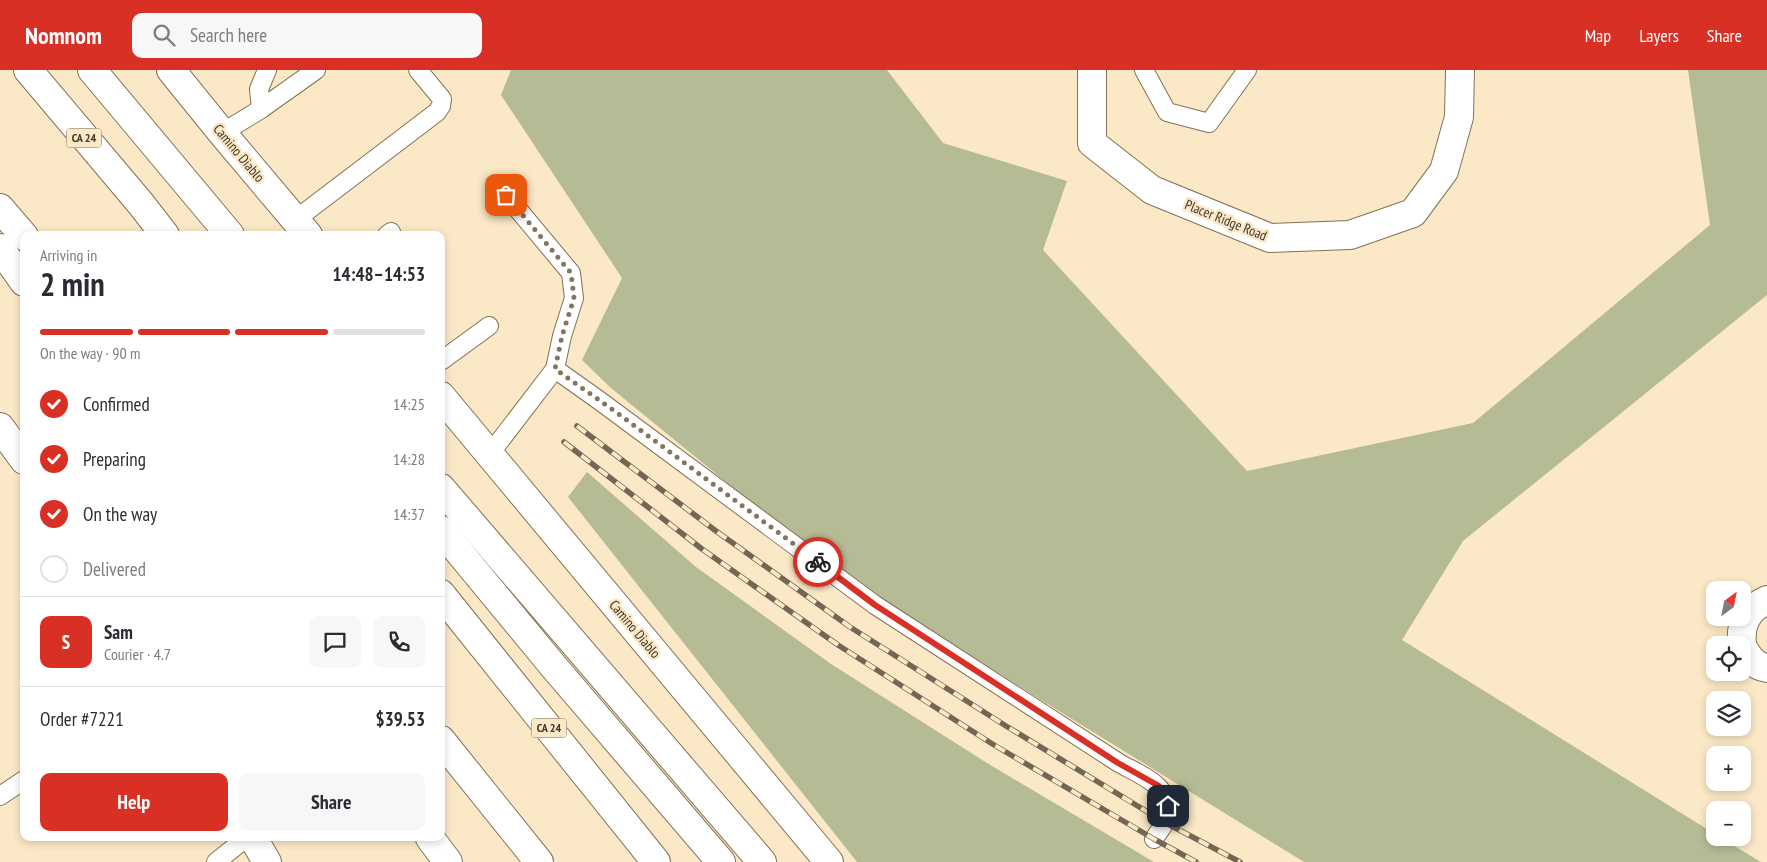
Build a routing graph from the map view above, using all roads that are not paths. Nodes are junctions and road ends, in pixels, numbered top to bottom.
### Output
1 (28, 70) edge
2 (92, 70) edge
3 (171, 70) edge
4 (267, 70) edge
5 (316, 70) edge
6 (418, 70) edge
7 (1092, 70) edge
8 (1144, 70) edge
9 (1247, 70) edge
10 (1460, 70) edge
11 (261, 109) junction
12 (222, 133) junction
13 (506, 195) dead end
14 (142, 204) junction
15 (0, 208) edge
16 (301, 228) edge
17 (20, 231) edge
18 (162, 231) edge
19 (172, 231) edge
20 (227, 231) edge
21 (0, 248) edge
22 (20, 276) edge
23 (489, 326) dead end
24 (445, 358) edge
25 (555, 369) junction
26 (445, 401) edge
27 (0, 427) edge
28 (20, 454) edge
29 (489, 455) junction
30 (445, 493) edge
31 (445, 535) edge
32 (445, 599) edge
33 (1767, 600) edge
34 (1742, 636) edge
35 (1751, 661) edge
36 (1767, 668) edge
37 (445, 745) edge
38 (20, 783) edge
39 (0, 796) edge
40 (1154, 839) dead end
41 (242, 841) edge
42 (255, 841) edge
43 (432, 841) edge
44 (216, 862) edge
45 (267, 862) edge
46 (448, 862) edge
47 (539, 862) edge
48 (656, 862) edge
49 (721, 862) edge
50 (762, 862) edge
51 (829, 862) edge

1 - 14 main road, CA 24
2 - 20 main road
3 - 12 main road, Camino Diablo
4 - 11 lane
5 - 11 lane
6 - 16 lane
7 - 10 main road, Placer Ridge Road
8 - 9 lane
11 - 12 lane
12 - 16 main road, Camino Diablo
13 - 25 lane
14 - 18 main road, CA 24
14 - 19 main road
15 - 17 main road
21 - 22 main road
23 - 24 lane
25 - 29 lane
25 - 40 lane
26 - 29 main road, Camino Diablo
27 - 28 main road
29 - 51 main road, Camino Diablo
30 - 50 main road
31 - 49 main road
32 - 48 main road, CA 24
33 - 34 main road
35 - 36 main road
37 - 47 main road
38 - 39 lane
41 - 44 lane
42 - 45 main road
43 - 46 main road

